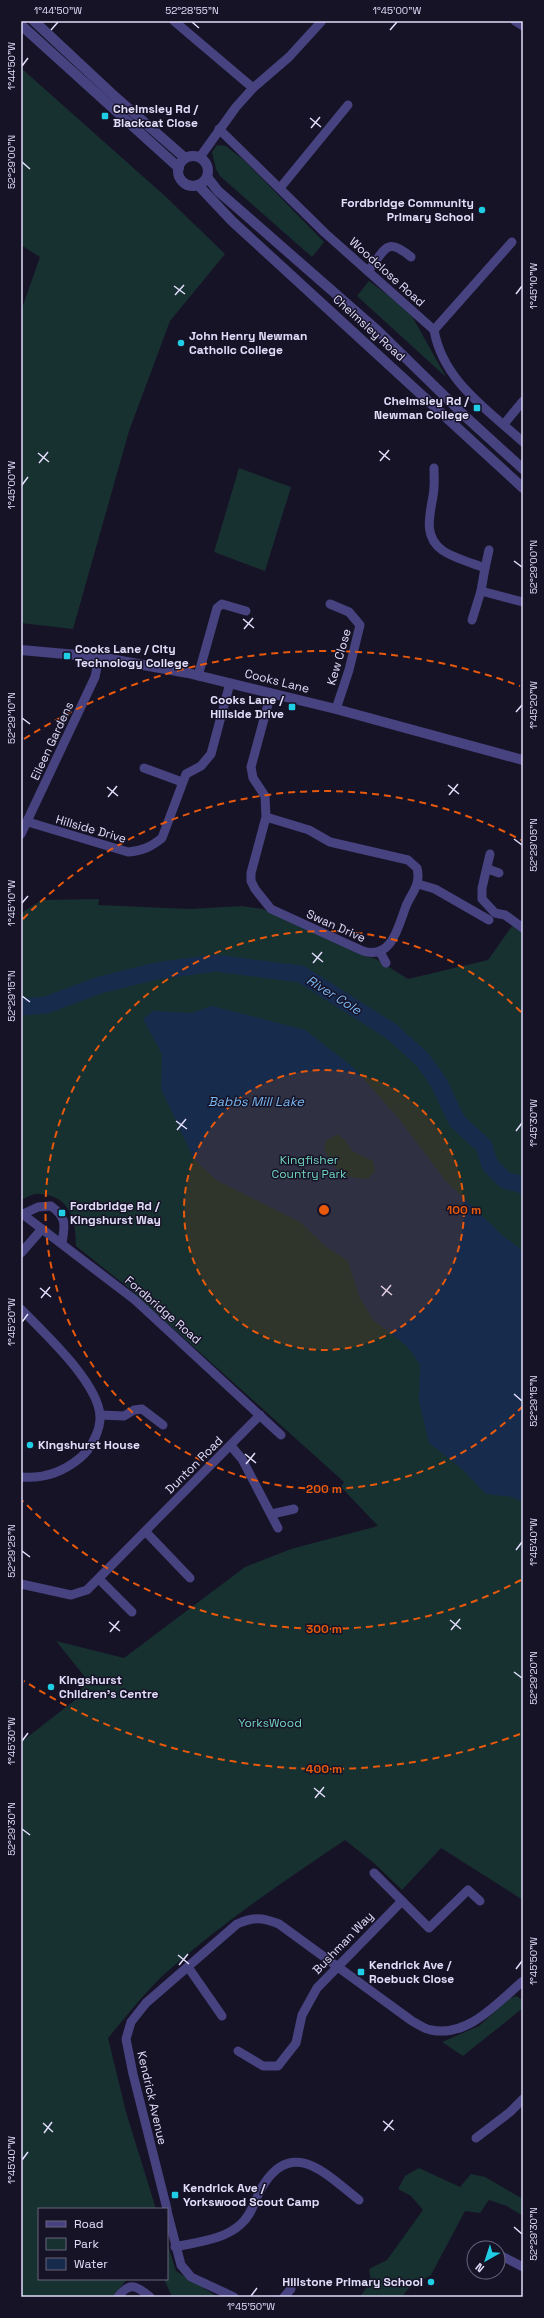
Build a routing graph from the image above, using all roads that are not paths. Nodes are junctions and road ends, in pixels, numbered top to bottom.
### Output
1 (34, 21) edge
2 (174, 21) edge
3 (516, 21) edge
4 (321, 22) dead end
5 (21, 25) edge
6 (523, 26) edge
7 (253, 88) junction
8 (348, 105) dead end
9 (219, 130) junction
10 (200, 157) junction
11 (185, 158) junction
12 (179, 168) junction
13 (207, 177) junction
14 (198, 185) junction
15 (280, 188) junction
16 (512, 242) dead end
17 (411, 257) dead end
18 (368, 271) junction
19 (434, 330) junction
20 (523, 401) edge
21 (504, 424) junction
22 (523, 442) edge
23 (434, 468) dead end
24 (523, 469) edge
25 (523, 488) edge
26 (490, 550) dead end
27 (485, 568) junction
28 (481, 591) junction
29 (523, 602) edge
30 (330, 604) dead end
31 (246, 611) dead end
32 (472, 620) dead end
33 (21, 650) edge
34 (99, 657) junction
35 (198, 676) junction
36 (230, 683) junction
37 (271, 693) junction
38 (336, 709) junction
39 (523, 760) edge
40 (144, 768) dead end
41 (182, 782) junction
42 (266, 817) junction
43 (28, 822) junction
44 (21, 834) edge
45 (490, 854) dead end
46 (488, 869) junction
47 (499, 873) dead end
48 (418, 884) junction
49 (489, 920) dead end
50 (523, 928) edge
51 (380, 952) junction
52 (386, 963) dead end
53 (22, 1214) edge
54 (42, 1229) junction
55 (62, 1243) junction
56 (21, 1253) edge
57 (21, 1309) edge
58 (100, 1415) junction
59 (260, 1415) junction
60 (163, 1425) dead end
61 (281, 1435) dead end
62 (231, 1446) junction
63 (21, 1477) edge
64 (294, 1509) dead end
65 (272, 1514) junction
66 (278, 1528) dead end
67 (146, 1532) junction
68 (190, 1578) dead end
69 (99, 1579) junction
70 (21, 1584) edge
71 (132, 1612) dead end
72 (374, 1872) dead end
73 (402, 1901) junction
74 (480, 1901) dead end
75 (188, 1966) junction
76 (336, 1966) junction
77 (522, 1985) edge
78 (222, 2016) dead end
79 (238, 2051) dead end
80 (523, 2099) edge
81 (476, 2138) dead end
82 (359, 2200) dead end
83 (166, 2208) edge
84 (168, 2215) edge
85 (175, 2247) junction
86 (506, 2258) edge
87 (523, 2267) edge
88 (291, 2289) dead end
89 (118, 2297) edge
90 (150, 2297) edge
91 (234, 2297) edge
92 (284, 2297) edge

1 - 11 street
2 - 7 street
3 - 6 street
4 - 7 street
5 - 12 street, Chelmsley Road
7 - 9 street
8 - 15 street
9 - 10 street
9 - 15 street, Woodclose Road
10 - 11 street
10 - 13 street, Chelmsley Road
11 - 12 street
12 - 14 street, Chelmsley Road
13 - 14 street
13 - 24 street, Chelmsley Road
14 - 25 street, Chelmsley Road
15 - 18 street, Woodclose Road
16 - 19 street
17 - 18 street
18 - 19 street, Woodclose Road
19 - 21 street
20 - 21 street
21 - 22 street
23 - 27 street
26 - 27 street
27 - 28 street
28 - 29 street
28 - 32 street
30 - 38 street, Kew Close
31 - 35 street
33 - 34 street, Cooks Lane
34 - 35 street, Cooks Lane
34 - 43 street, Eileen Gardens
35 - 36 street, Cooks Lane
36 - 37 street, Cooks Lane
36 - 41 street, Hillside Drive
37 - 38 street, Cooks Lane
37 - 42 street, Swan Drive
38 - 39 street, Cooks Lane
40 - 41 street
41 - 43 street, Hillside Drive
42 - 48 street
42 - 51 street, Swan Drive
43 - 44 street, Eileen Gardens
45 - 46 street
46 - 47 street
46 - 50 street
48 - 49 street
48 - 51 street
51 - 52 street
53 - 54 street, Fordbridge Road
53 - 55 street
54 - 55 street, Fordbridge Road
54 - 56 street
55 - 59 street, Fordbridge Road
57 - 58 street
58 - 60 street
58 - 63 street
59 - 61 street, Fordbridge Road
59 - 62 street, Dunton Road
62 - 65 street
62 - 67 street, Dunton Road
64 - 65 street
65 - 66 street
67 - 68 street
67 - 69 street, Dunton Road
69 - 70 street, Dunton Road
69 - 71 street
72 - 73 street
73 - 74 street
73 - 76 street, Bushman Way
75 - 76 street, Kendrick Avenue
75 - 78 street
75 - 83 street, Kendrick Avenue
76 - 77 street, Kendrick Avenue
76 - 79 street, Bushman Way
80 - 81 street
82 - 85 street
84 - 85 street, Kendrick Avenue
85 - 91 street, Kendrick Avenue
86 - 87 street
88 - 92 street
89 - 90 street

